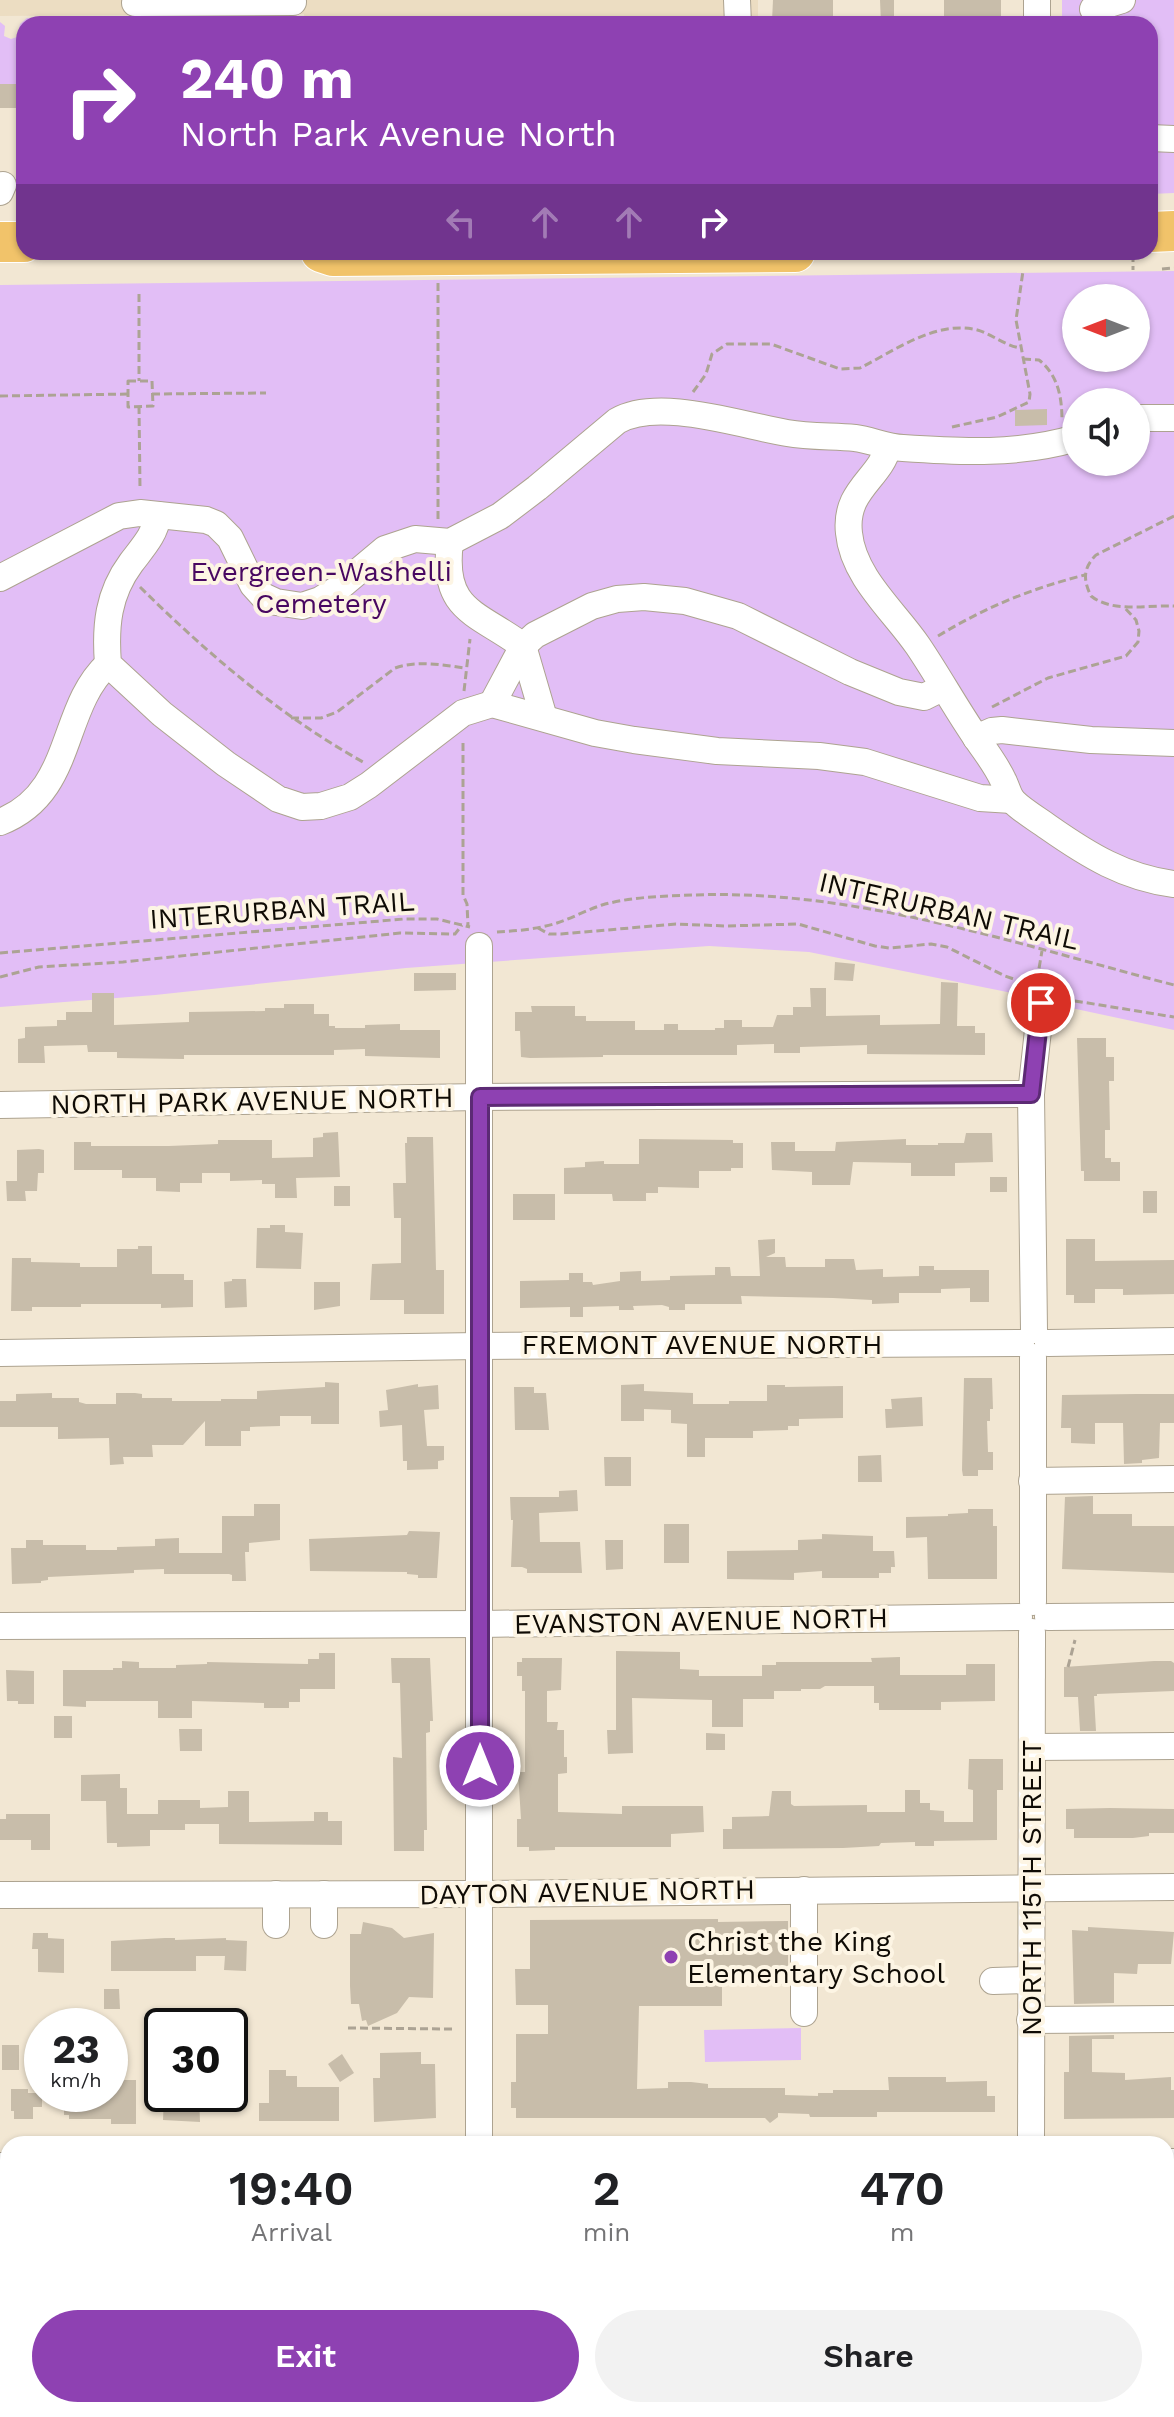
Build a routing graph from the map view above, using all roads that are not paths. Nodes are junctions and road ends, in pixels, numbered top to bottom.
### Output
1 (1122, 0) edge
2 (135, 3) dead end
3 (293, 9) edge
4 (1093, 11) edge
5 (1174, 231) edge
6 (1158, 248) edge
7 (1150, 418) edge
8 (1174, 418) edge
9 (1062, 441) edge
10 (888, 447) junction
11 (149, 514) junction
12 (444, 540) junction
13 (0, 578) edge
14 (523, 646) junction
15 (108, 664) junction
16 (942, 688) junction
17 (492, 704) junction
18 (544, 718) junction
19 (971, 731) junction
20 (1174, 743) edge
21 (1012, 800) junction
22 (0, 822) edge
23 (1174, 884) edge
24 (477, 933) road end
25 (1051, 1001) road end
26 (1031, 1094) junction
27 (480, 1097) junction
28 (0, 1105) edge
29 (1174, 1341) edge
30 (1034, 1343) junction
31 (479, 1346) junction
32 (0, 1353) edge
33 (1174, 1479) edge
34 (1032, 1481) junction
35 (1174, 1616) edge
36 (1033, 1617) junction
37 (481, 1624) junction
38 (0, 1626) edge
39 (1174, 1746) edge
40 (1032, 1747) junction
41 (1174, 1887) edge
42 (1029, 1888) junction
43 (804, 1890) junction
44 (276, 1894) junction
45 (324, 1894) junction
46 (479, 1894) junction
47 (0, 1895) edge
48 (276, 1925) dead end
49 (324, 1925) dead end
50 (1030, 1980) junction
51 (993, 1981) dead end
52 (804, 2013) dead end
53 (1174, 2019) edge
54 (1030, 2020) junction
55 (479, 2136) edge
56 (1031, 2136) edge

1 - 4 street
2 - 3 street
5 - 6 highway
7 - 8 street
9 - 10 street
10 - 12 street
10 - 16 street
11 - 12 street
11 - 13 street
11 - 15 street
12 - 14 street
14 - 16 street
14 - 17 street
14 - 18 street
15 - 17 street
15 - 22 street
16 - 19 street
17 - 18 street
18 - 21 street
19 - 20 street
19 - 21 street
21 - 23 street
24 - 27 street
25 - 26 street, NORTH 115TH STREET
26 - 27 street, NORTH PARK AVENUE NORTH
26 - 30 street, NORTH 115TH STREET
27 - 28 street, NORTH PARK AVENUE NORTH
27 - 31 street
29 - 30 street, FREMONT AVENUE NORTH
30 - 31 street, FREMONT AVENUE NORTH
30 - 34 street, NORTH 115TH STREET
31 - 32 street, FREMONT AVENUE NORTH
31 - 37 street
33 - 34 street
34 - 36 street, NORTH 115TH STREET
35 - 36 street, EVANSTON AVENUE NORTH
36 - 37 street, EVANSTON AVENUE NORTH
36 - 40 street, NORTH 115TH STREET
37 - 38 street, EVANSTON AVENUE NORTH
37 - 46 street
39 - 40 street
40 - 42 street, NORTH 115TH STREET
41 - 42 street, DAYTON AVENUE NORTH
42 - 43 street, DAYTON AVENUE NORTH
42 - 50 street, NORTH 115TH STREET
43 - 46 street, DAYTON AVENUE NORTH
43 - 52 street
44 - 45 street, DAYTON AVENUE NORTH
44 - 47 street, DAYTON AVENUE NORTH
44 - 48 street
45 - 46 street, DAYTON AVENUE NORTH
45 - 49 street
46 - 55 street
50 - 51 street
50 - 54 street, NORTH 115TH STREET
53 - 54 street
54 - 56 street, NORTH 115TH STREET

